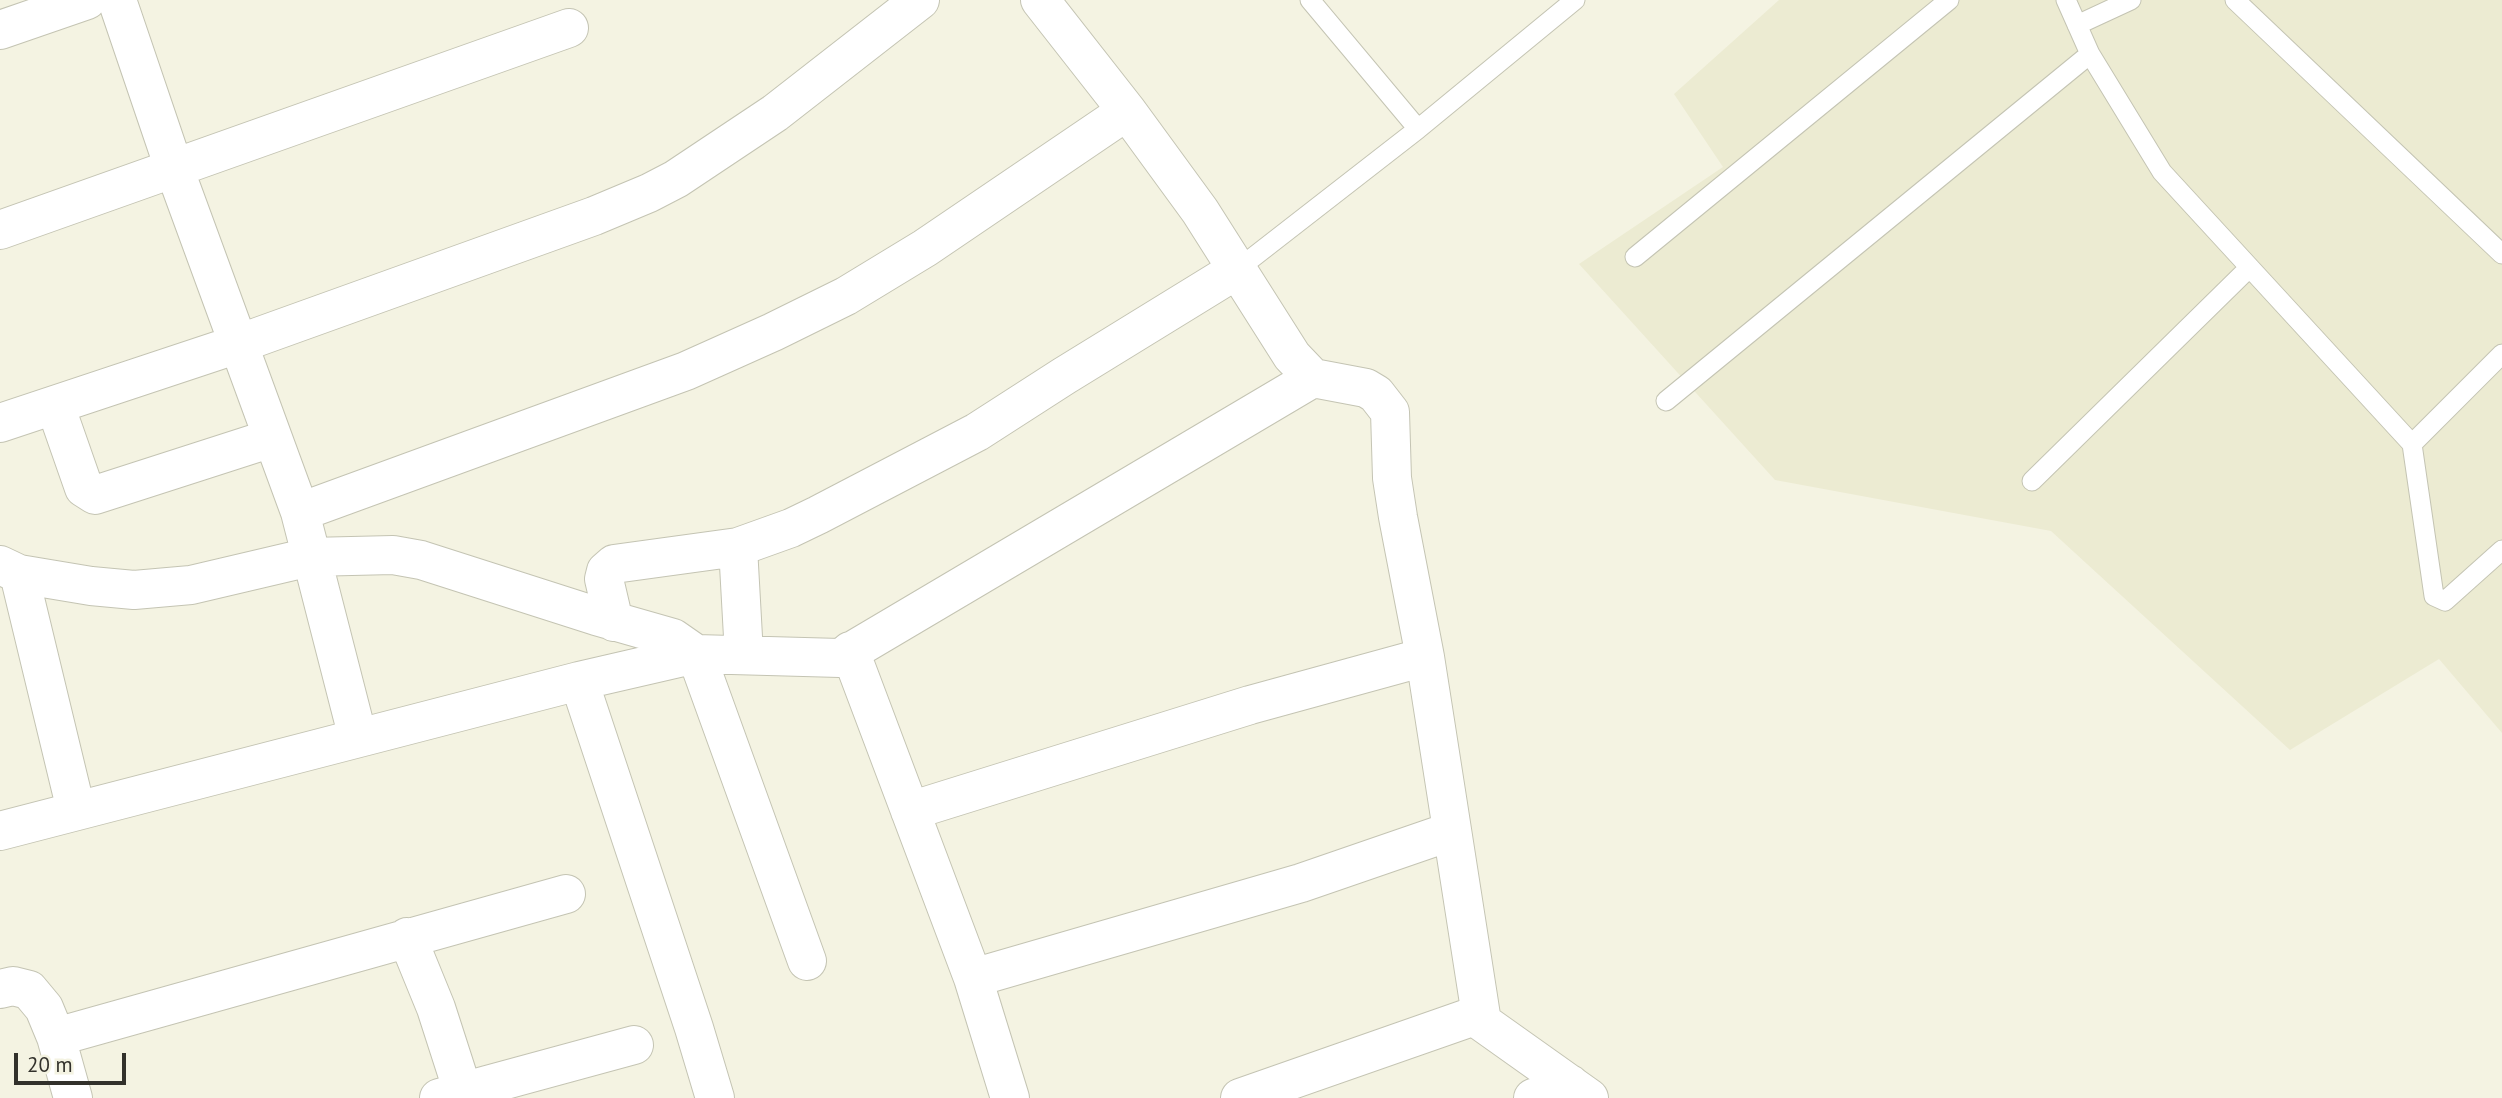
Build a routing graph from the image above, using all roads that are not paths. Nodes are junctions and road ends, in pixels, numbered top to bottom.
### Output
1 (88, 0) edge
2 (117, 0) edge
3 (920, 0) edge
4 (1040, 0) edge
5 (1310, 0) edge
6 (1575, 0) edge
7 (1949, 0) edge
8 (2066, 0) edge
9 (2131, 0) edge
10 (2235, 0) edge
11 (2077, 26) junction
12 (569, 28) dead end
13 (0, 30) edge
14 (2090, 54) junction
15 (1127, 111) junction
16 (1418, 129) junction
17 (174, 168) junction
18 (0, 230) edge
19 (2502, 254) edge
20 (1635, 257) dead end
21 (2249, 268) junction
22 (1238, 269) junction
23 (238, 344) junction
24 (2502, 354) edge
25 (1314, 378) junction
26 (1666, 401) dead end
27 (55, 405) junction
28 (0, 424) edge
29 (272, 438) junction
30 (2412, 444) junction
31 (2032, 481) dead end
32 (300, 512) junction
33 (738, 547) junction
34 (2502, 550) edge
35 (310, 557) junction
36 (9, 569) edge
37 (614, 622) junction
38 (850, 652) junction
39 (696, 654) junction
40 (744, 655) junction
41 (1424, 657) junction
42 (579, 681) junction
43 (358, 738) junction
44 (76, 810) junction
45 (910, 811) junction
46 (0, 831) edge
47 (1452, 831) junction
48 (566, 894) dead end
49 (407, 937) junction
50 (807, 961) dead end
51 (973, 978) junction
52 (0, 989) edge
53 (1480, 1014) junction
54 (56, 1037) junction
55 (634, 1045) dead end
56 (1580, 1091) edge
57 (456, 1096) edge
58 (73, 1098) edge
59 (715, 1098) edge
60 (1010, 1098) edge
61 (1240, 1098) edge
62 (1533, 1098) edge

1 - 13 street
2 - 17 street
3 - 23 street
4 - 15 street
5 - 16 lane
6 - 16 lane
7 - 20 lane
8 - 11 lane
9 - 11 lane
10 - 19 lane
11 - 14 lane
12 - 17 street
14 - 21 lane
14 - 26 lane
15 - 22 street
15 - 32 street
16 - 22 lane
17 - 18 street
17 - 23 street
21 - 30 lane
21 - 31 lane
22 - 25 street
22 - 33 street
23 - 27 street
23 - 29 street
24 - 30 lane
25 - 38 street
25 - 41 street
27 - 28 street
27 - 29 street
29 - 32 street
30 - 34 lane
32 - 35 street
33 - 37 street
33 - 40 street
35 - 36 street
35 - 37 street
35 - 43 street
36 - 44 street
37 - 39 street
38 - 40 street
38 - 45 street
39 - 40 street
39 - 42 street
39 - 50 street
41 - 45 street
41 - 47 street
42 - 43 street
42 - 59 street
43 - 44 street
44 - 46 street
45 - 51 street
47 - 51 street
47 - 53 street
48 - 49 street
49 - 54 street
49 - 57 street
51 - 60 street
52 - 54 street
53 - 56 street
53 - 61 street
54 - 58 street
55 - 57 street
56 - 62 street

